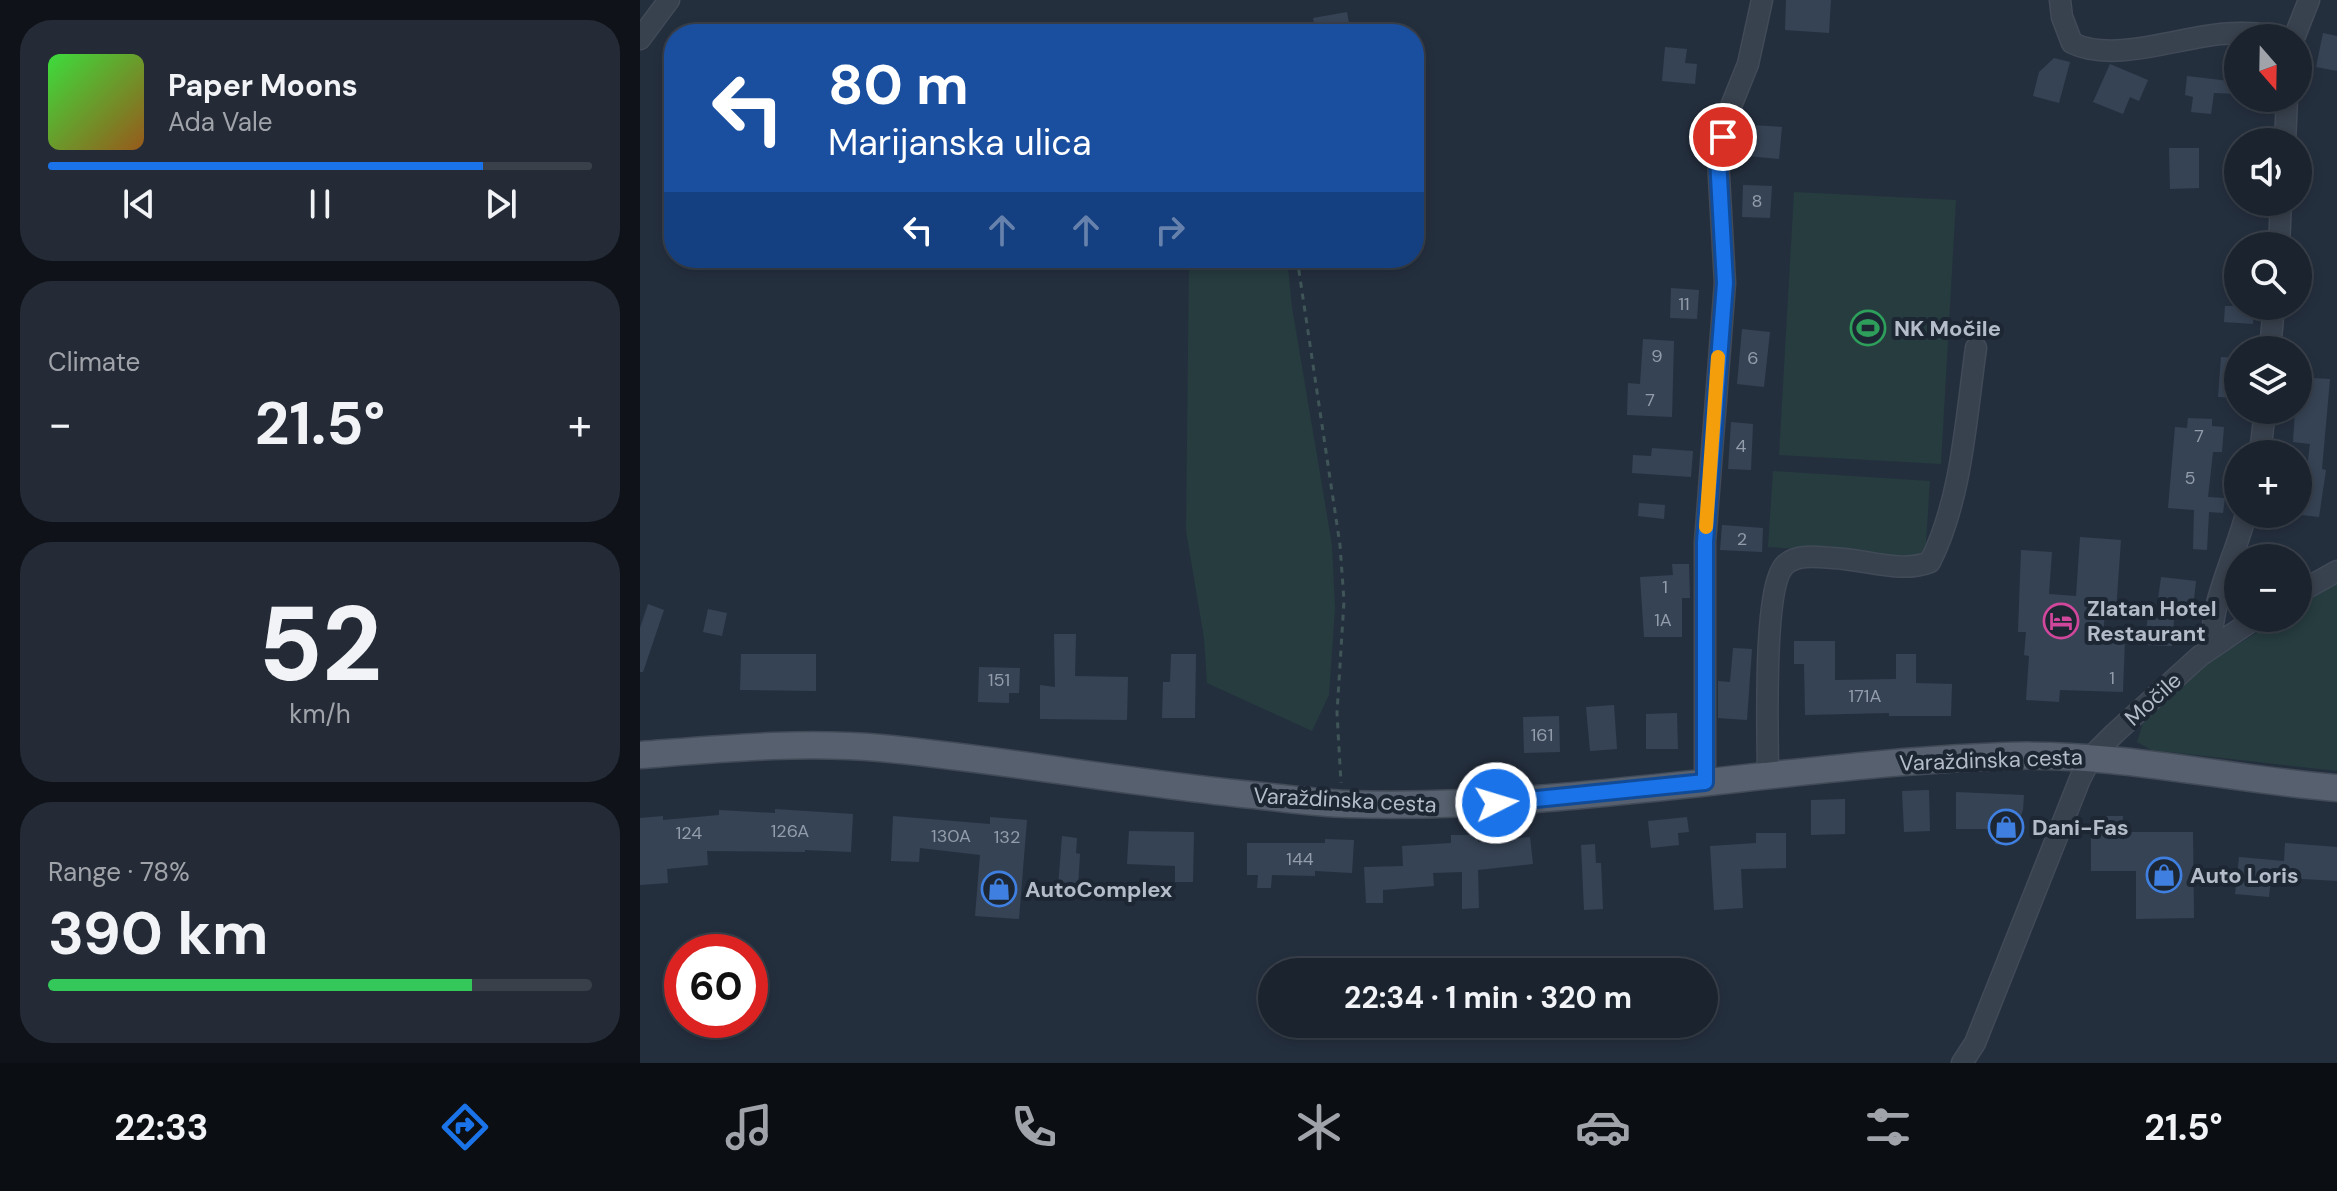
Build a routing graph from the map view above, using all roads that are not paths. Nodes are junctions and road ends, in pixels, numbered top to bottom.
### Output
1 (669, 0) edge
2 (1762, 0) edge
3 (2060, 0) edge
4 (2309, 0) edge
5 (2300, 24) edge
6 (2224, 34) edge
7 (640, 39) edge
8 (1976, 348) dead end
9 (2242, 528) edge
10 (2337, 571) edge
11 (2312, 585) edge
12 (2234, 632) edge
13 (2212, 646) junction
14 (640, 755) edge
15 (2092, 756) junction
16 (1768, 775) junction
17 (1705, 782) junction
18 (2337, 788) edge
19 (1962, 1063) edge

1 - 7 street
2 - 17 street
3 - 6 street
4 - 5 street
8 - 16 street
9 - 13 street
10 - 11 street
12 - 13 street, Močile
13 - 15 street, Močile
14 - 17 main road, Varaždinska cesta
15 - 16 main road, Varaždinska cesta
15 - 18 main road, Varaždinska cesta
15 - 19 street
16 - 17 main road, Varaždinska cesta

